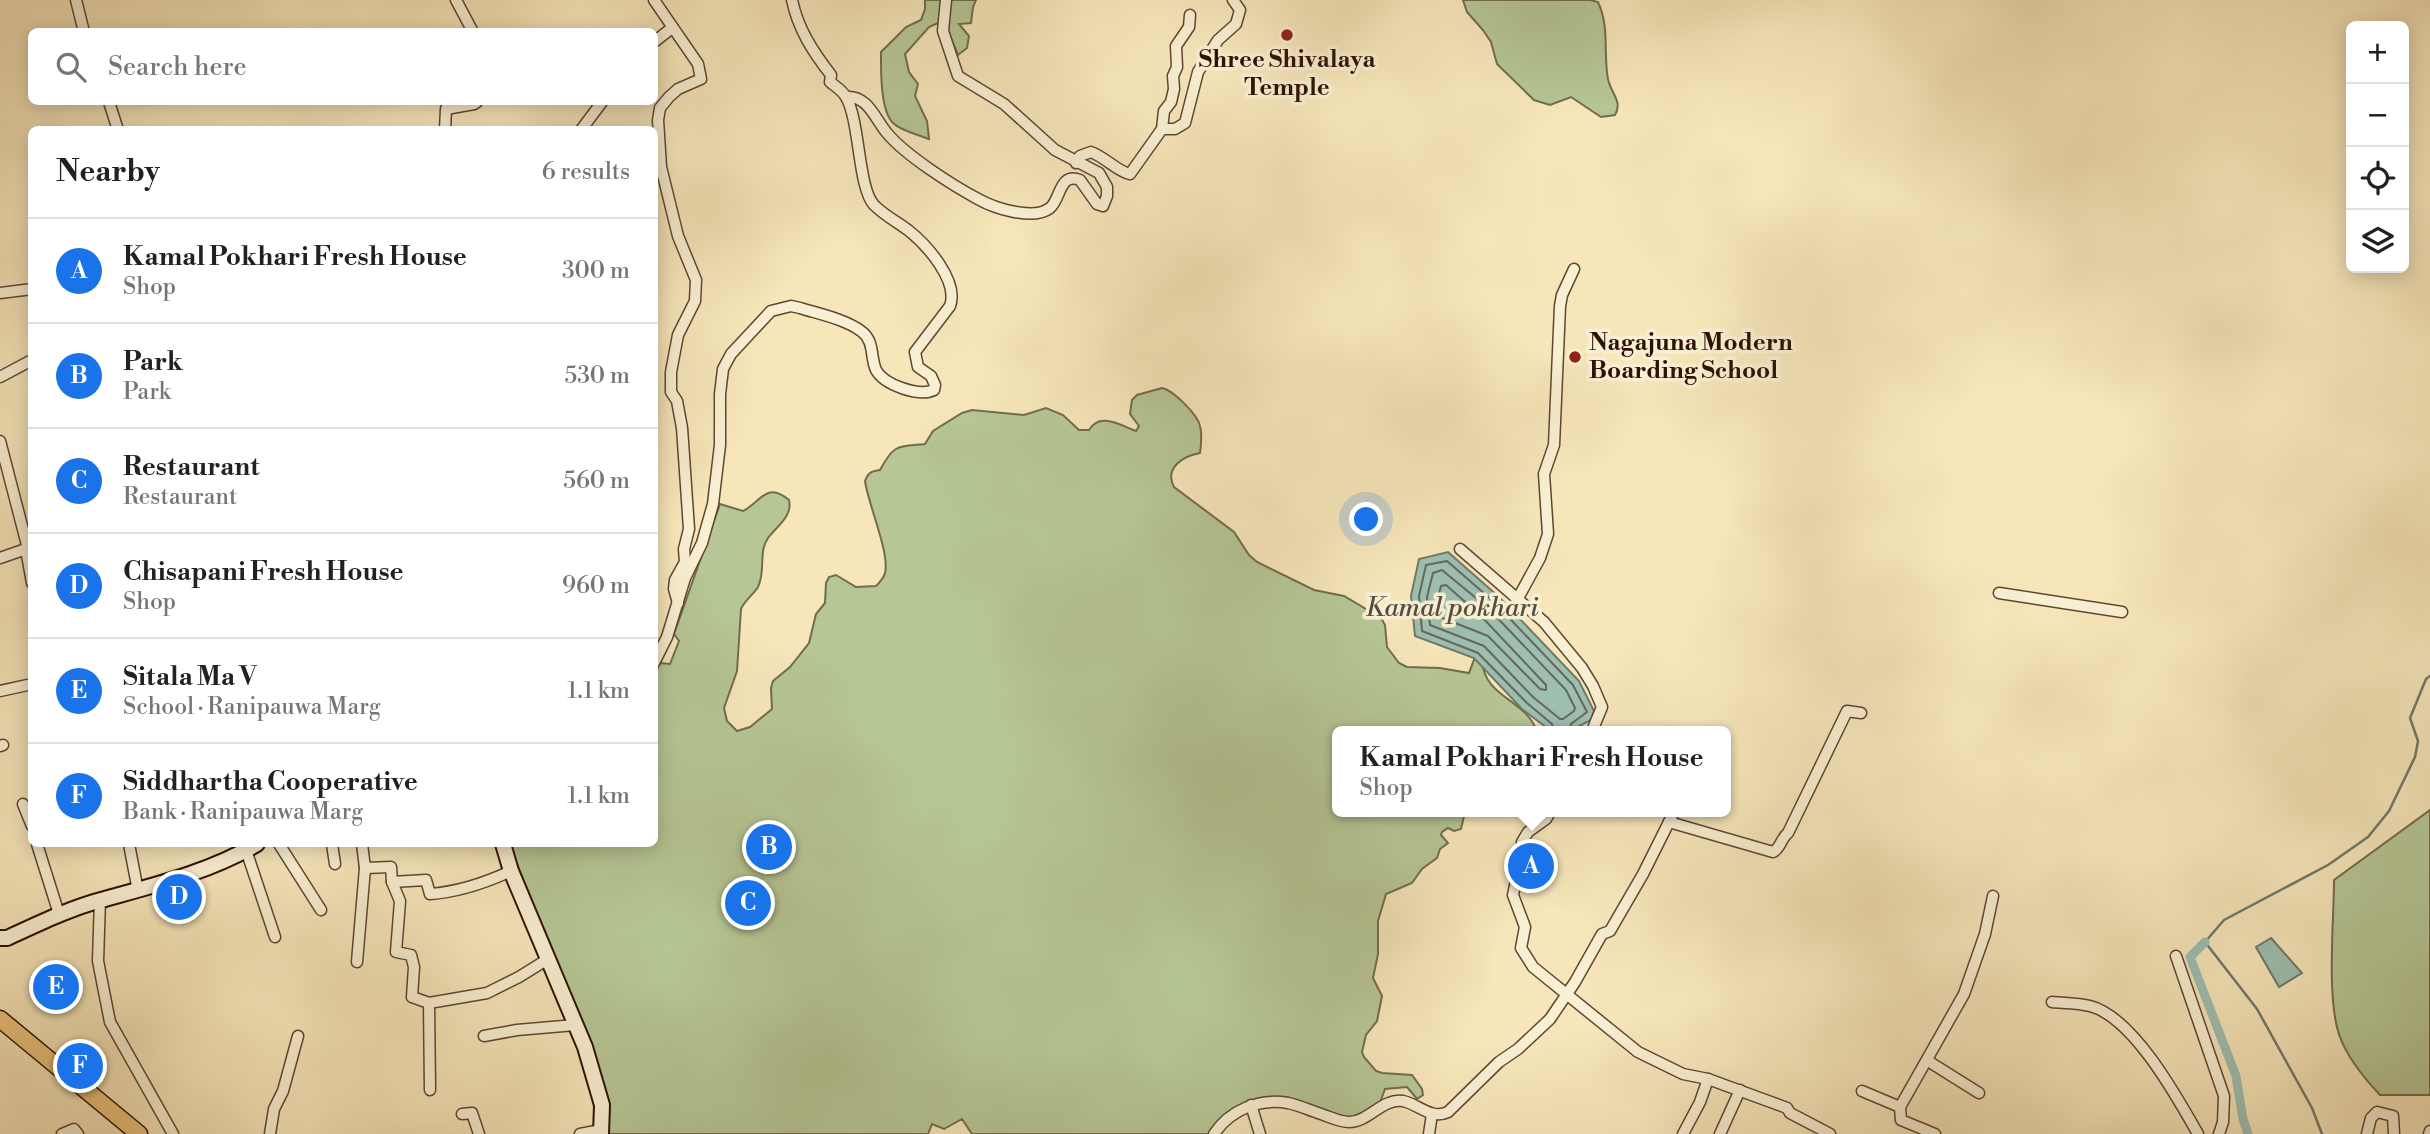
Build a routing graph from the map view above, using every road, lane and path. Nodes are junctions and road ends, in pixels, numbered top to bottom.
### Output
1 (75, 0) edge
2 (456, 0) edge
3 (653, 0) edge
4 (792, 0) edge
5 (946, 0) edge
6 (1233, 0) edge
7 (1190, 15) dead end
8 (83, 28) edge
9 (470, 28) edge
10 (672, 28) junction
11 (658, 39) edge
12 (846, 96) junction
13 (109, 105) edge
14 (468, 105) edge
15 (600, 105) edge
16 (117, 126) edge
17 (444, 126) edge
18 (584, 126) edge
19 (1161, 129) junction
20 (1076, 163) junction
21 (1574, 270) dead end
22 (28, 290) edge
23 (0, 293) edge
24 (28, 362) edge
25 (0, 377) edge
26 (0, 441) edge
27 (28, 545) edge
28 (1460, 549) dead end
29 (0, 558) edge
30 (1999, 593) dead end
31 (1517, 600) junction
32 (678, 604) junction
33 (2122, 612) dead end
34 (658, 636) edge
35 (667, 637) junction
36 (658, 655) edge
37 (28, 685) edge
38 (0, 691) edge
39 (1861, 713) dead end
40 (1594, 726) edge
41 (23, 804) dead end
42 (28, 816) edge
43 (1547, 817) edge
44 (1672, 817) edge
45 (38, 847) edge
46 (130, 847) edge
47 (281, 847) edge
48 (332, 847) edge
49 (362, 847) edge
50 (504, 847) edge
51 (244, 848) edge
52 (335, 864) dead end
53 (365, 868) junction
54 (511, 871) junction
55 (392, 882) junction
56 (138, 891) junction
57 (1993, 896) dead end
58 (100, 900) junction
59 (321, 910) dead end
60 (59, 914) junction
61 (275, 937) dead end
62 (0, 938) edge
63 (2176, 956) dead end
64 (548, 959) junction
65 (357, 962) dead end
66 (1565, 994) junction
67 (2052, 1002) dead end
68 (429, 1003) junction
69 (0, 1018) edge
70 (575, 1025) junction
71 (298, 1036) dead end
72 (484, 1036) dead end
73 (1927, 1062) junction
74 (1708, 1079) junction
75 (430, 1090) dead end
76 (1740, 1090) junction
77 (1862, 1091) dead end
78 (1979, 1093) dead end
79 (1251, 1105) junction
80 (1900, 1107) junction
81 (462, 1114) dead end
82 (1432, 1114) junction
83 (601, 1132) edge
84 (62, 1134) edge
85 (78, 1134) edge
86 (139, 1134) edge
87 (173, 1134) edge
88 (270, 1134) edge
89 (479, 1134) edge
90 (580, 1134) edge
91 (1214, 1134) edge
92 (1260, 1134) edge
93 (1429, 1134) edge
94 (1683, 1134) edge
95 (1720, 1134) edge
96 (1830, 1134) edge
97 (1935, 1134) edge
98 (2198, 1134) edge
99 (2219, 1134) edge
100 (2367, 1134) edge
101 (2394, 1134) edge

1 - 8 street
2 - 9 street
3 - 10 street
4 - 12 street
5 - 20 street
6 - 19 street
7 - 19 street
10 - 11 street
10 - 32 street
12 - 20 street
12 - 32 street
13 - 16 street
14 - 17 street
15 - 18 street
19 - 20 street
21 - 31 street
22 - 23 street
24 - 25 street
26 - 27 street
27 - 29 street
28 - 31 street
30 - 33 street
31 - 40 street
32 - 35 street
34 - 35 street
35 - 36 street
37 - 38 street
39 - 44 street
41 - 42 street
43 - 66 street
44 - 66 street
45 - 60 street
46 - 56 street
47 - 59 street
48 - 52 street
49 - 53 street
50 - 54 main road
51 - 56 main road
51 - 61 street
53 - 55 street
53 - 65 street
54 - 55 street
54 - 64 main road
55 - 68 street
56 - 58 main road
57 - 73 street
58 - 60 main road
58 - 87 street
60 - 62 main road
63 - 99 street
64 - 68 street
64 - 70 main road
66 - 74 street
66 - 82 street
67 - 98 street
68 - 75 street
69 - 86 main road
70 - 72 street
70 - 83 main road
71 - 88 street
73 - 78 street
73 - 80 street
74 - 76 street
74 - 94 street
76 - 95 street
76 - 96 street
77 - 80 street
79 - 82 street
79 - 91 street
79 - 92 street
80 - 97 street
81 - 89 street
82 - 93 street
83 - 90 street
84 - 85 street
100 - 101 street

